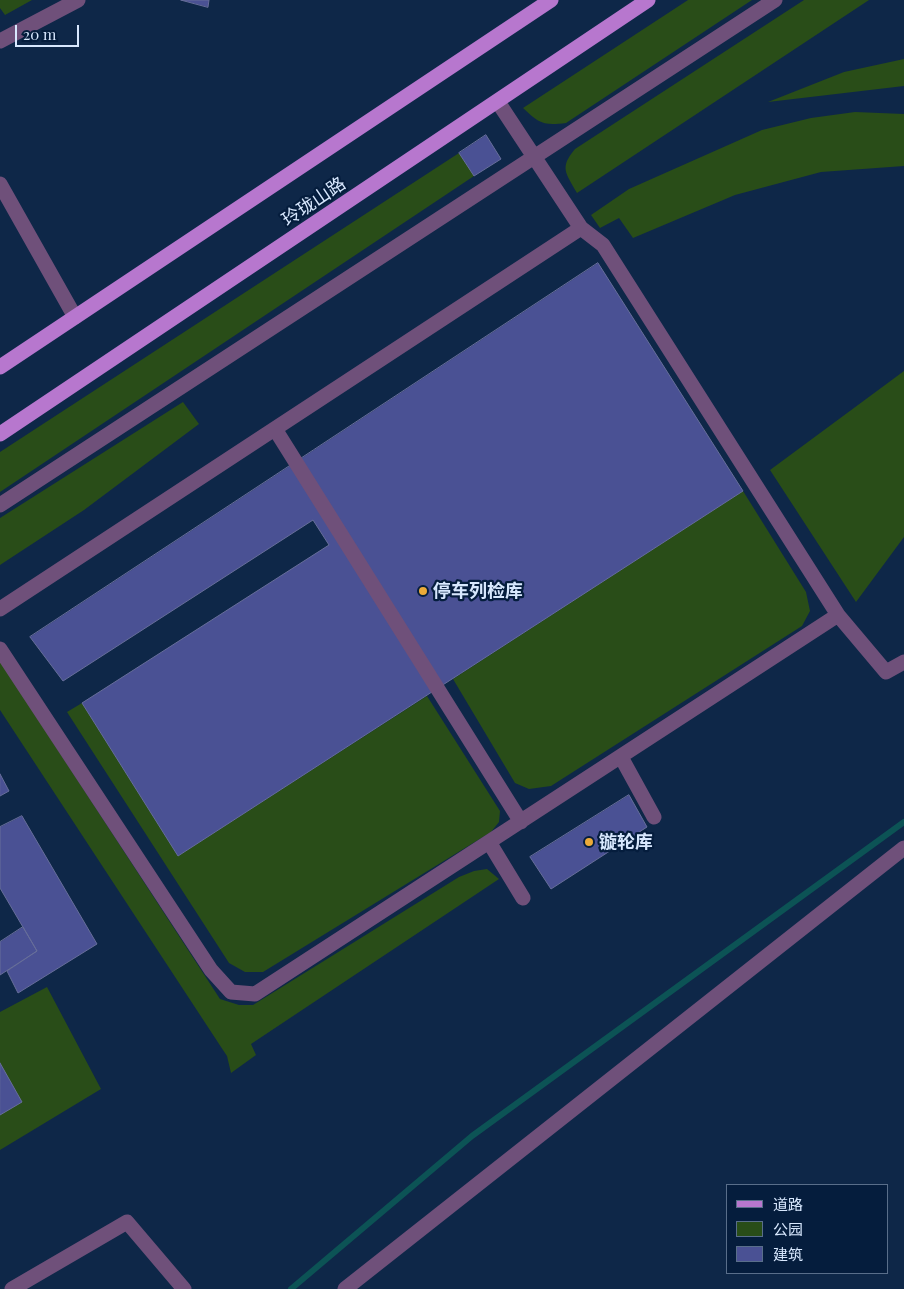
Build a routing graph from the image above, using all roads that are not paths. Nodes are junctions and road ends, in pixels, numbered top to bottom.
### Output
1 (78, 0) edge
2 (551, 0) edge
3 (648, 0) edge
4 (775, 0) edge
5 (0, 41) edge
6 (498, 102) junction
7 (536, 156) junction
8 (0, 184) edge
9 (582, 228) junction
10 (75, 317) junction
11 (0, 367) edge
12 (275, 429) junction
13 (0, 434) edge
14 (0, 505) edge
15 (0, 609) edge
16 (838, 615) junction
17 (0, 649) edge
18 (904, 662) edge
19 (621, 757) junction
20 (654, 817) dead end
21 (521, 822) junction
22 (489, 842) junction
23 (904, 848) edge
24 (523, 898) dead end
25 (12, 1289) edge
26 (184, 1289) edge
27 (345, 1289) edge

1 - 5 street
2 - 10 main road, 玲珑山路
3 - 6 main road, 玲珑山路
4 - 7 street
6 - 7 street
6 - 13 main road, 玲珑山路
7 - 9 street
7 - 14 street
8 - 10 street
9 - 12 street
9 - 16 street
10 - 11 main road, 玲珑山路
12 - 15 street
12 - 21 street
16 - 18 street
16 - 19 street
17 - 22 street
19 - 20 street
19 - 21 street
21 - 22 street
22 - 24 street
23 - 27 street
25 - 26 street

